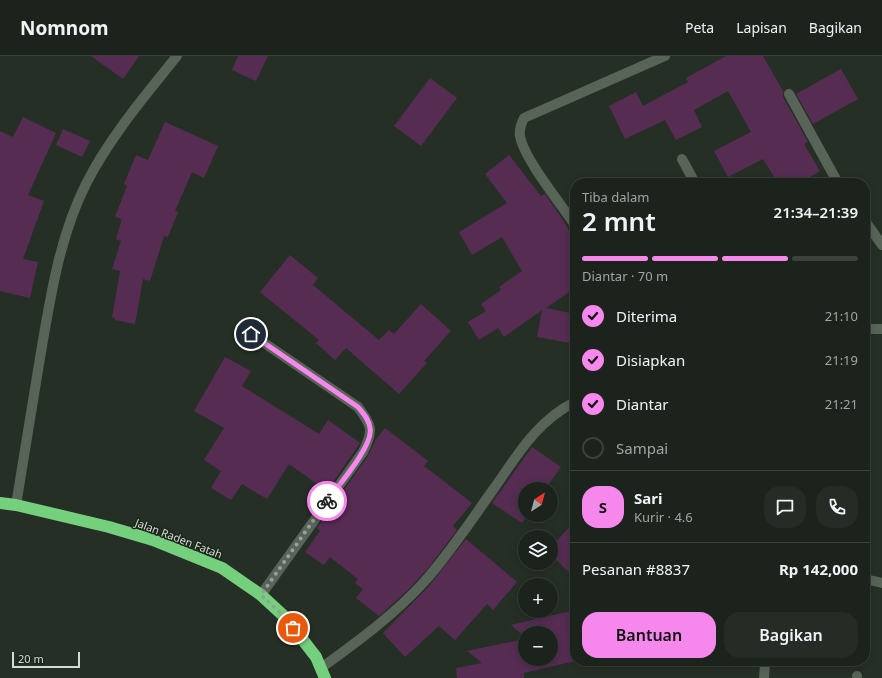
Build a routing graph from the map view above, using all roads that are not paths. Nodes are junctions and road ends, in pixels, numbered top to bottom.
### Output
1 (177, 56) edge
2 (665, 56) edge
3 (789, 94) dead end
4 (682, 159) dead end
5 (692, 178) edge
6 (835, 178) edge
7 (570, 218) edge
8 (870, 228) edge
9 (882, 245) edge
10 (870, 329) edge
11 (882, 329) edge
12 (251, 334) dead end
13 (570, 405) edge
14 (0, 503) edge
15 (16, 504) junction
16 (870, 580) edge
17 (882, 583) edge
18 (261, 595) junction
19 (765, 666) edge
20 (323, 673) edge
21 (764, 678) edge

1 - 15 street
2 - 7 street
3 - 6 street
4 - 5 street
8 - 9 street
10 - 11 street
12 - 18 street
13 - 20 street
14 - 15 highway, Jalan Raden Fatah
15 - 18 highway, Jalan Raden Fatah
16 - 17 street
18 - 20 highway, Jalan Raden Fatah
19 - 21 street

